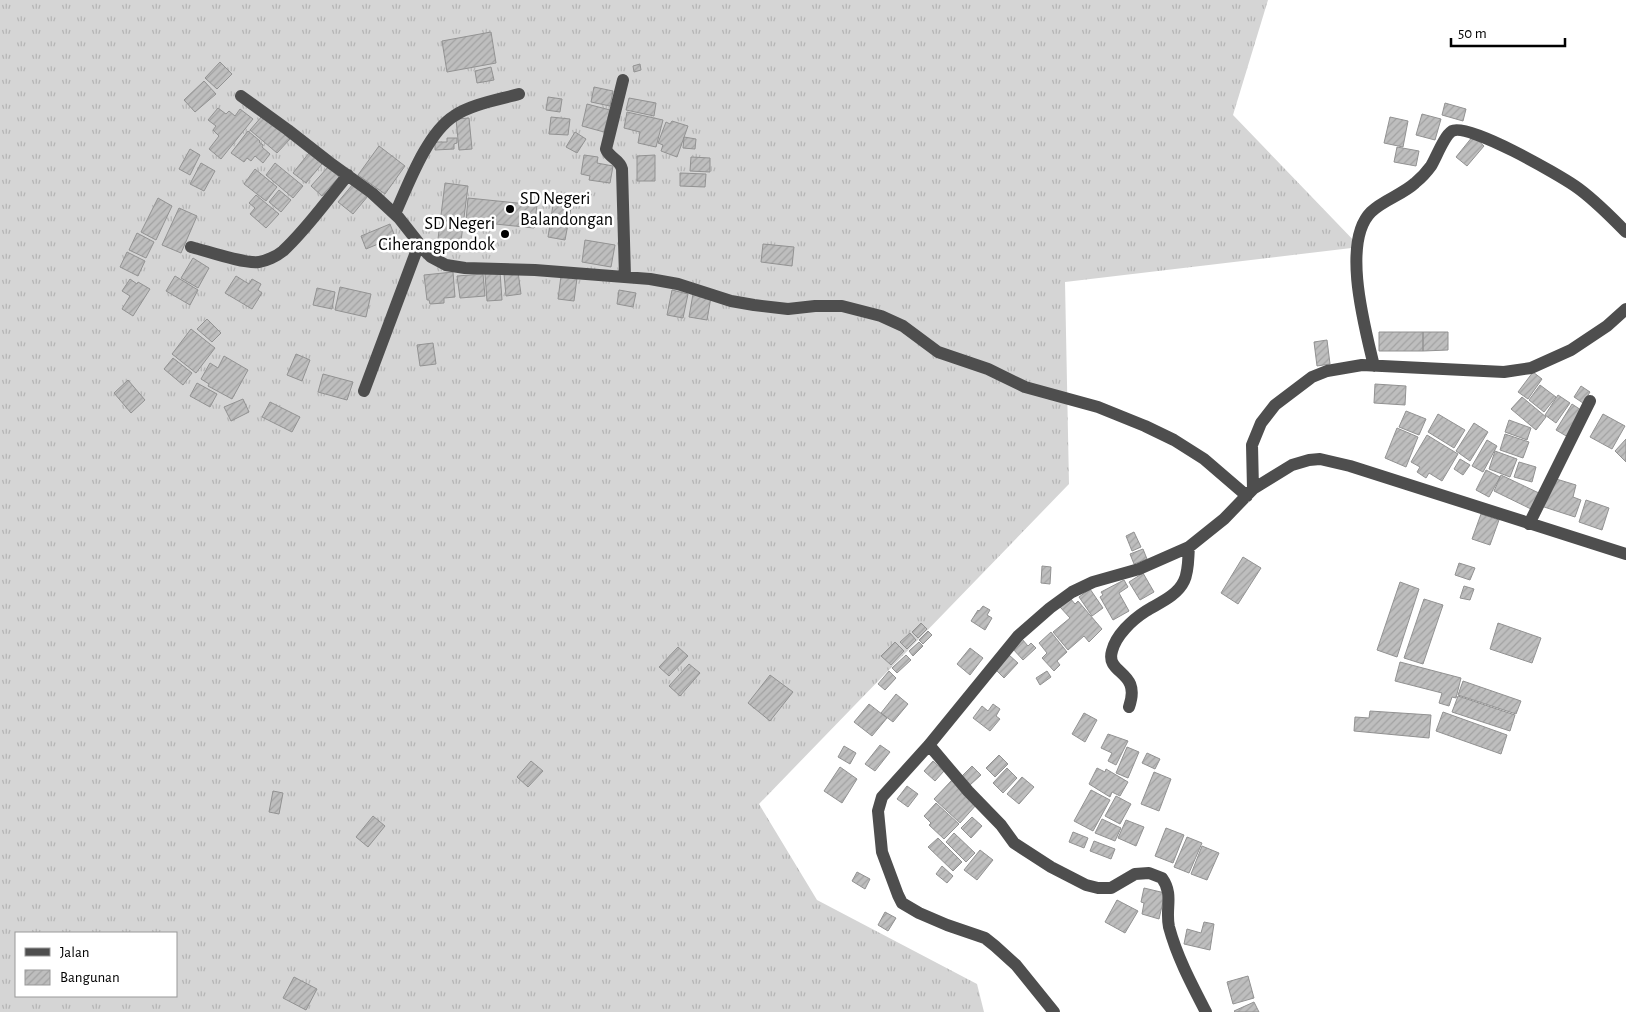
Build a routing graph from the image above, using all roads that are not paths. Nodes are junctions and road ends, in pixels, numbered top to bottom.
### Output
1 (623, 80) dead end
2 (519, 94) dead end
3 (241, 96) dead end
4 (348, 175) junction
5 (395, 214) junction
6 (1626, 232) edge
7 (419, 244) junction
8 (191, 247) dead end
9 (625, 277) junction
10 (1626, 309) edge
11 (1374, 366) junction
12 (364, 390) dead end
13 (1590, 401) dead end
14 (1250, 492) junction
15 (1529, 524) junction
16 (1188, 547) junction
17 (1626, 554) edge
18 (1129, 707) dead end
19 (929, 745) junction
20 (1054, 1012) edge
21 (1206, 1012) edge

1 - 9 street
2 - 5 street
3 - 4 street
4 - 5 street
4 - 8 street
5 - 7 street
6 - 11 street
7 - 9 street
7 - 12 street
9 - 14 street
10 - 11 street
11 - 14 street
13 - 15 street
14 - 15 street
14 - 16 street
15 - 17 street
16 - 18 street
16 - 19 street
19 - 20 street
19 - 21 street

